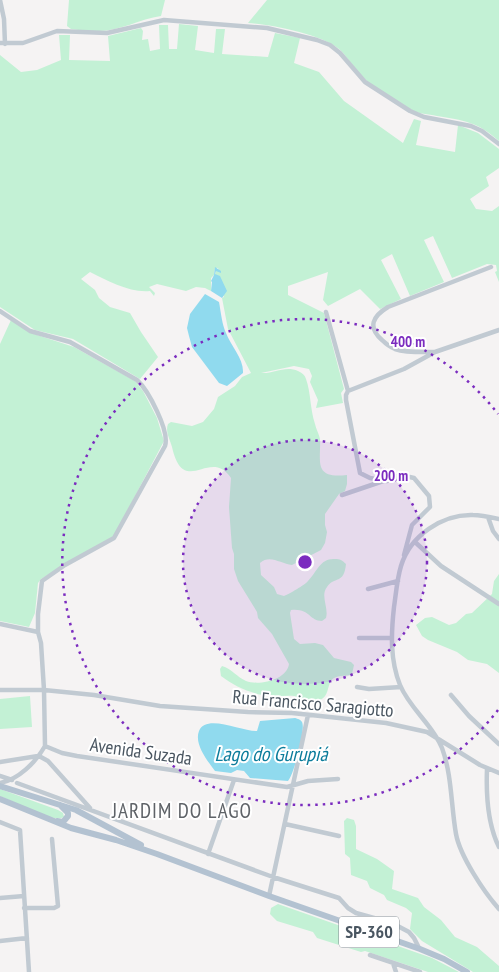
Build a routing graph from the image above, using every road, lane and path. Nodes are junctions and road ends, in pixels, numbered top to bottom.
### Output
1 (0, 0) edge
2 (3, 44) edge
3 (499, 144) edge
4 (492, 267) dead end
5 (0, 311) edge
6 (326, 312) dead end
7 (499, 330) edge
8 (435, 352) junction
9 (348, 391) junction
10 (387, 481) junction
11 (342, 496) dead end
12 (488, 517) junction
13 (499, 519) edge
14 (499, 540) edge
15 (415, 542) junction
16 (401, 566) junction
17 (398, 582) junction
18 (368, 589) dead end
19 (499, 604) edge
20 (0, 624) edge
21 (38, 632) junction
22 (359, 638) dead end
23 (392, 638) junction
24 (357, 687) dead end
25 (401, 687) junction
26 (0, 690) edge
27 (44, 690) junction
28 (451, 695) dead end
29 (308, 715) junction
30 (436, 737) junction
31 (499, 744) edge
32 (45, 746) junction
33 (39, 756) junction
34 (0, 762) edge
35 (487, 769) junction
36 (499, 773) edge
37 (0, 776) edge
38 (338, 778) dead end
39 (234, 780) junction
40 (15, 781) junction
41 (0, 784) edge
42 (294, 786) junction
43 (28, 794) junction
44 (0, 799) edge
45 (59, 804) junction
46 (92, 810) junction
47 (48, 820) junction
48 (0, 822) edge
49 (285, 824) junction
50 (339, 836) dead end
51 (52, 839) dead end
52 (499, 847) edge
53 (157, 854) junction
54 (208, 854) junction
55 (273, 877) junction
56 (24, 896) junction
57 (269, 896) junction
58 (0, 898) edge
59 (24, 908) junction
60 (499, 909) edge
61 (27, 938) junction
62 (0, 941) edge
63 (420, 949) junction
64 (370, 956) dead end
65 (393, 963) junction
66 (29, 972) edge
67 (396, 972) edge
68 (420, 972) edge
69 (467, 972) edge

1 - 2 street
2 - 3 street
4 - 8 street
5 - 21 street
6 - 9 street
7 - 8 street
8 - 9 street
9 - 10 street
10 - 11 street
10 - 16 street
12 - 13 street
12 - 14 street
12 - 15 street
15 - 16 street
15 - 19 street
16 - 17 street
17 - 18 street
17 - 23 street
20 - 21 street
21 - 27 street
22 - 23 street
23 - 25 street
24 - 25 street
25 - 30 street
26 - 27 street, Rua Francisco Saragiotto
27 - 29 street, Rua Francisco Saragiotto
27 - 32 street
28 - 31 street
29 - 30 street, Rua Francisco Saragiotto
29 - 42 street
30 - 35 street
30 - 60 street
32 - 33 street
32 - 39 street, Avenida Suzada
33 - 34 street
33 - 40 street
33 - 46 street
35 - 36 street
35 - 52 street
37 - 40 street
38 - 42 street, Avenida Suzada
39 - 42 street, Avenida Suzada
39 - 54 street
40 - 41 street
40 - 43 street
40 - 46 street
41 - 43 main road, SP-360
42 - 49 street
43 - 45 main road, SP-360
44 - 47 main road, SP-360
45 - 47 main road
45 - 53 main road, SP-360
46 - 54 street
47 - 53 main road, SP-360
48 - 56 street
49 - 50 street
49 - 55 street
51 - 59 street
53 - 57 main road, SP-360
54 - 55 street
55 - 57 street
55 - 63 street
56 - 58 street
56 - 59 street
57 - 63 main road, SP-360
59 - 61 street
61 - 62 street
61 - 66 street
63 - 69 main road, SP-360
64 - 65 street
65 - 67 street
65 - 68 street

